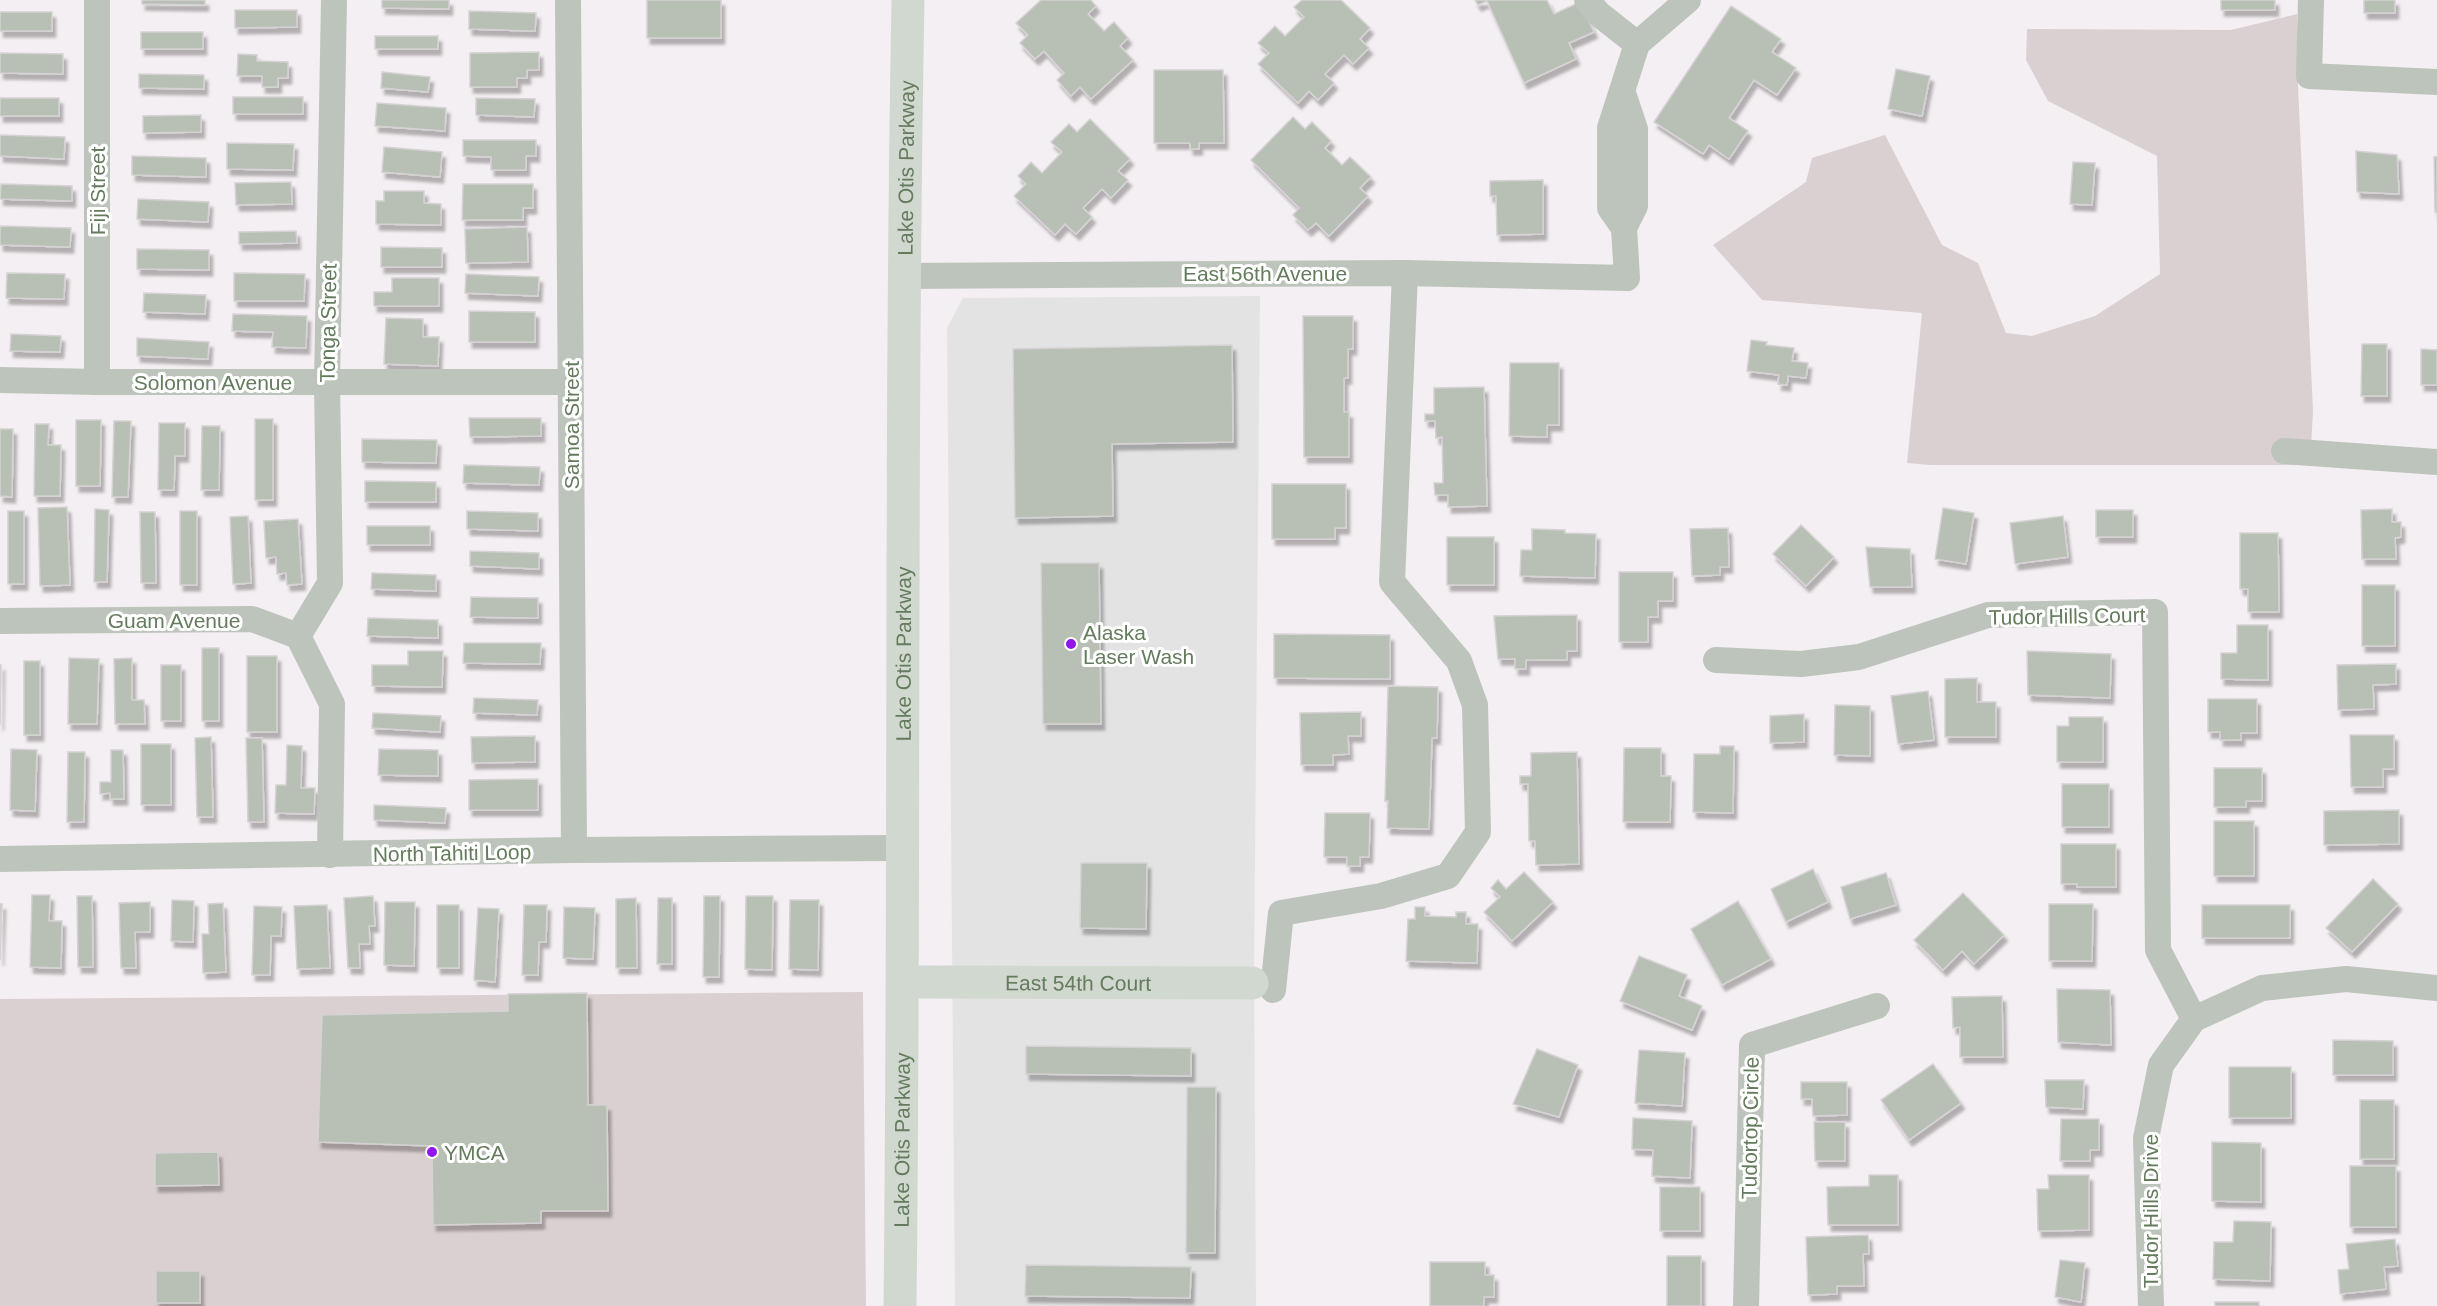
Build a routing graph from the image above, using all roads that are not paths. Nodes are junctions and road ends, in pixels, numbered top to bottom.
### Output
1 (97, 0) edge
2 (334, 0) edge
3 (568, 0) edge
4 (908, 0) edge
5 (1587, 0) edge
6 (1688, 0) edge
7 (2311, 0) edge
8 (1637, 44) junction
9 (2437, 82) edge
10 (1405, 273) junction
11 (903, 276) junction
12 (0, 380) edge
13 (97, 382) junction
14 (327, 382) junction
15 (570, 382) junction
16 (2284, 452) dead end
17 (2437, 462) edge
18 (0, 621) edge
19 (298, 636) junction
20 (1716, 660) dead end
21 (903, 848) junction
22 (574, 850) junction
23 (330, 855) junction
24 (0, 859) edge
25 (904, 982) junction
26 (1263, 987) joint
27 (2437, 988) edge
28 (1877, 1006) dead end
29 (2194, 1019) junction
30 (900, 1306) edge
31 (1746, 1306) edge
32 (2151, 1306) edge

1 - 13 street, Fiji Street
2 - 14 street, Tonga Street
3 - 15 street, Samoa Street
4 - 11 main road, Lake Otis Parkway
5 - 8 street
6 - 8 street
7 - 9 street
8 - 10 street, East 56th Avenue
10 - 11 street, East 56th Avenue
10 - 26 street
11 - 21 main road, Lake Otis Parkway
12 - 13 street, Solomon Avenue
13 - 14 street, Solomon Avenue
14 - 15 street, Solomon Avenue
14 - 19 street, Tonga Street
15 - 22 street, Samoa Street
16 - 17 street
18 - 19 street, Guam Avenue
19 - 23 street
20 - 29 street, Tudor Hills Court
21 - 22 street, North Tahiti Loop
21 - 25 main road, Lake Otis Parkway
22 - 23 street, North Tahiti Loop
23 - 24 street, North Tahiti Loop
25 - 26 main road, East 54th Court
25 - 30 main road, Lake Otis Parkway
27 - 29 street
28 - 31 street, Tudortop Circle
29 - 32 street, Tudor Hills Drive

